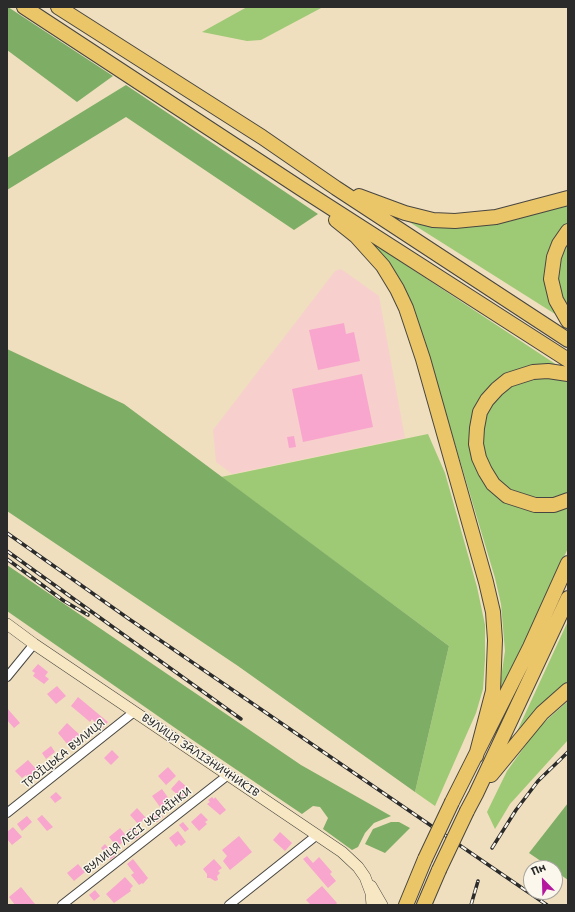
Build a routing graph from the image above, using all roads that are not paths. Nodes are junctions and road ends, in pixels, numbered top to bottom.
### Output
1 (24, 7) edge
2 (58, 7) edge
3 (300, 188) junction
4 (336, 188) junction
5 (568, 198) edge
6 (568, 231) edge
7 (568, 321) edge
8 (568, 340) edge
9 (568, 360) edge
10 (568, 374) edge
11 (568, 500) edge
12 (568, 563) edge
13 (568, 598) edge
14 (7, 624) edge
15 (34, 644) junction
16 (7, 677) edge
17 (568, 690) edge
18 (134, 712) junction
19 (476, 756) junction
20 (228, 774) junction
21 (476, 794) junction
22 (7, 813) edge
23 (317, 835) junction
24 (365, 877) junction
25 (62, 905) edge
26 (229, 905) edge
27 (372, 905) edge
28 (382, 905) edge
29 (406, 905) edge
30 (424, 905) edge

1 - 3 highway
2 - 4 highway
3 - 9 highway
3 - 19 highway
4 - 5 highway
4 - 8 highway
6 - 7 highway
10 - 11 highway
12 - 19 highway
13 - 21 highway
14 - 15 street, ВУЛИЦЯ ЗАЛІЗНИЧНИКІВ
15 - 16 street
15 - 18 street, ВУЛИЦЯ ЗАЛІЗНИЧНИКІВ
17 - 21 highway
18 - 20 street, ВУЛИЦЯ ЗАЛІЗНИЧНИКІВ
18 - 22 street, ТРОЇЦЬКА ВУЛИЦЯ
19 - 29 highway, bridge
20 - 23 street, ВУЛИЦЯ ЗАЛІЗНИЧНИКІВ
20 - 25 street, ВУЛИЦЯ ЛЕСІ УКРАЇНКИ
21 - 30 highway, bridge
23 - 24 street, ВУЛИЦЯ ЗАЛІЗНИЧНИКІВ
23 - 26 street
24 - 27 street, ВУЛИЦЯ ЗАЛІЗНИЧНИКІВ
24 - 28 street

